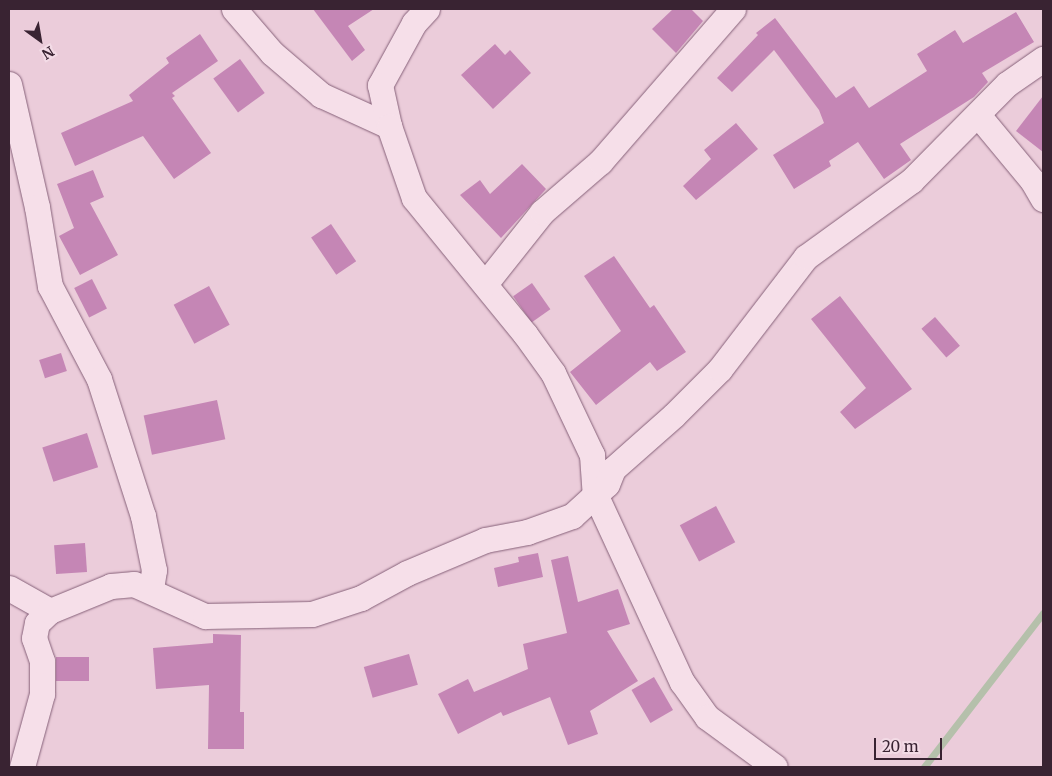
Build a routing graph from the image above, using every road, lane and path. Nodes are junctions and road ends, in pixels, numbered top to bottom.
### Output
1 (234, 9) edge
2 (427, 9) edge
3 (733, 9) edge
4 (1043, 59) edge
5 (9, 84) edge
6 (978, 115) junction
7 (389, 126) junction
8 (1043, 199) edge
9 (485, 284) junction
10 (595, 494) junction
11 (9, 588) edge
12 (151, 590) junction
13 (50, 611) junction
14 (22, 767) edge
15 (775, 767) edge

1 - 7 street
2 - 7 street
3 - 9 street
4 - 6 street
5 - 12 street
6 - 8 street
6 - 10 street
7 - 9 street
9 - 10 street
10 - 12 street
10 - 15 street
11 - 13 street
12 - 13 street
13 - 14 street

